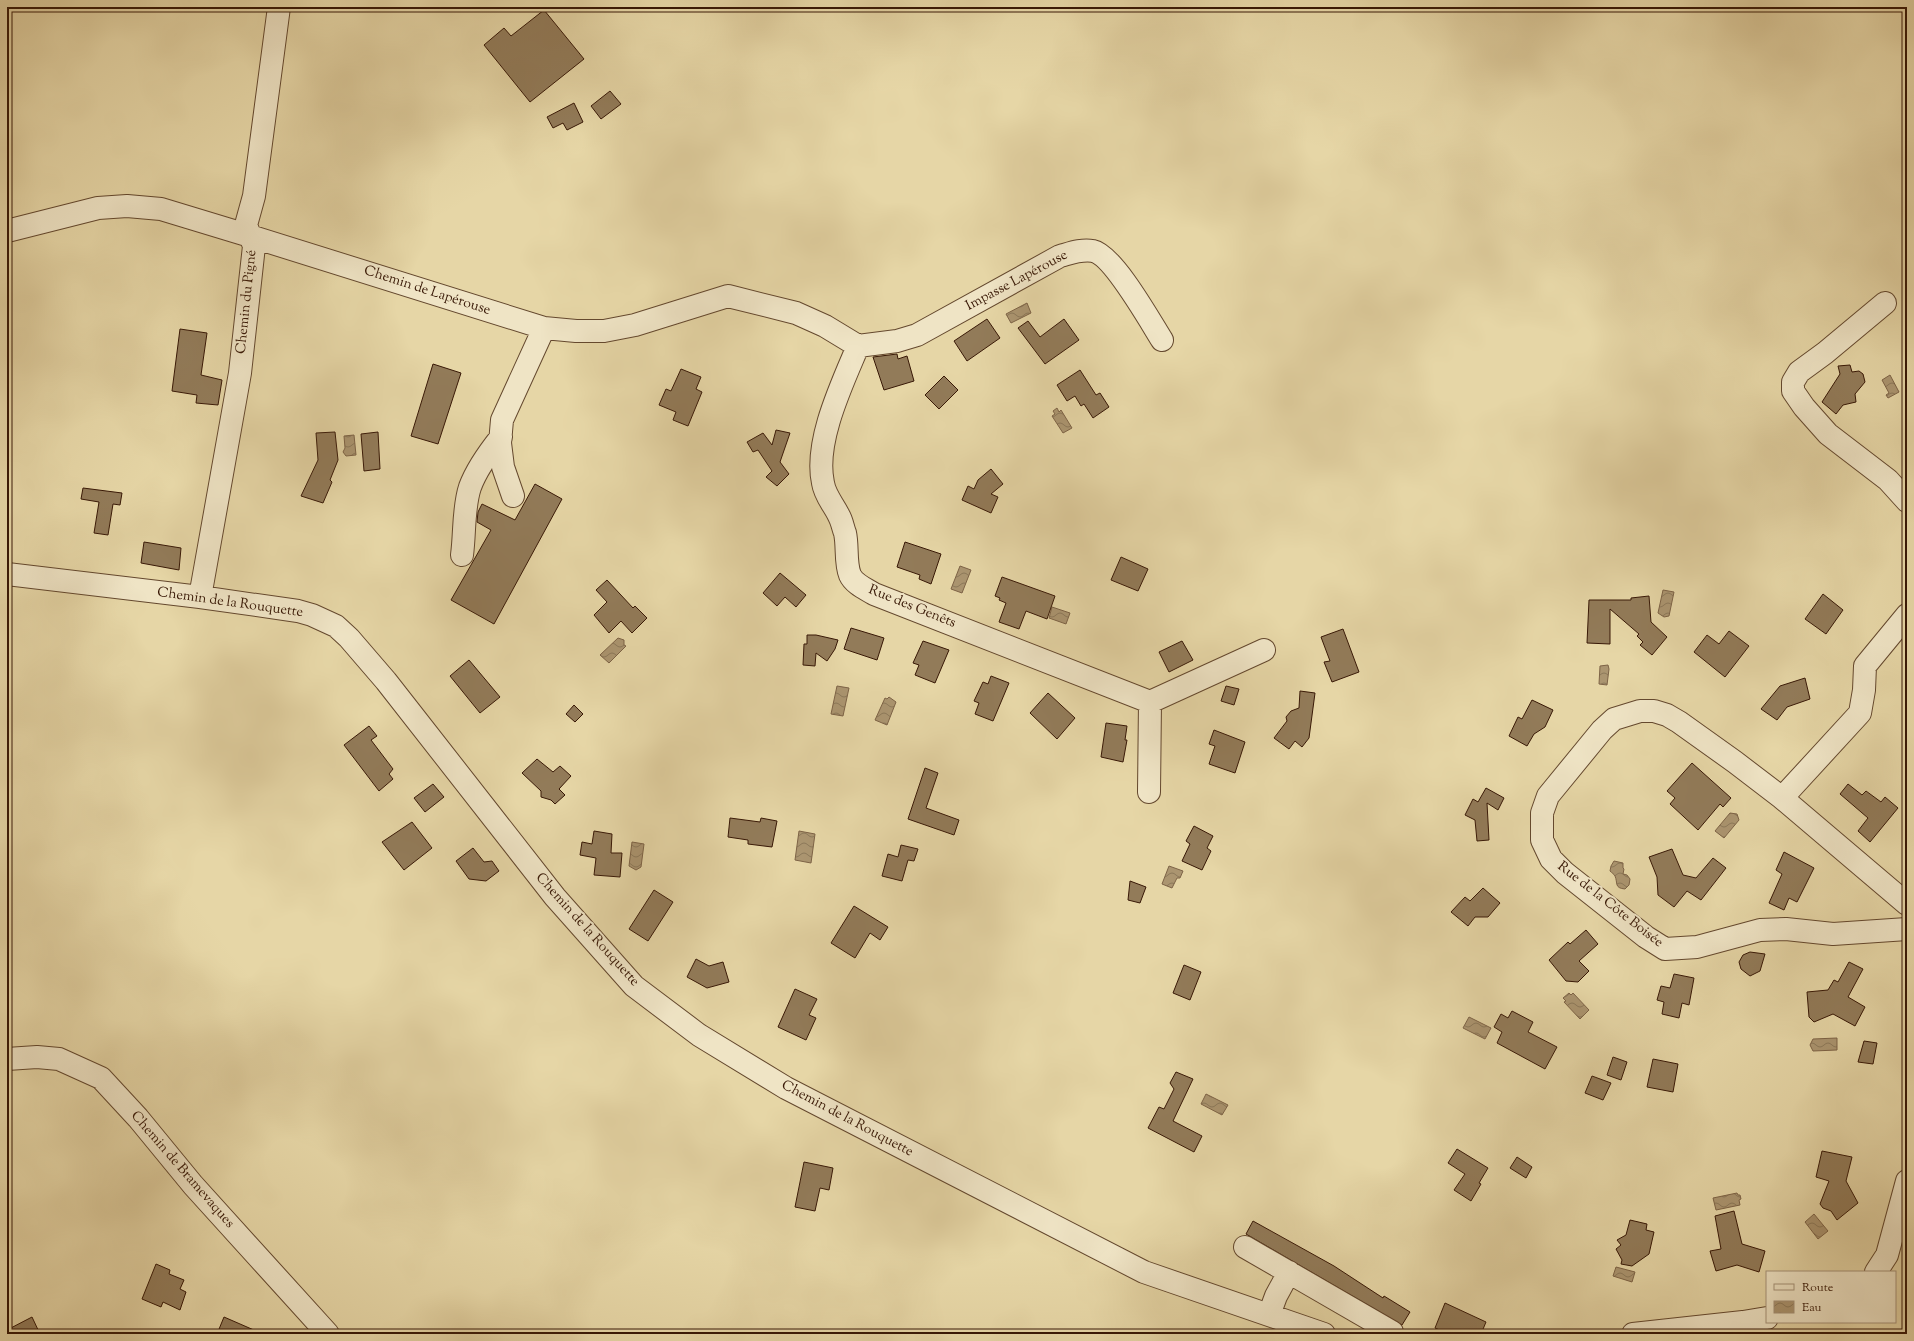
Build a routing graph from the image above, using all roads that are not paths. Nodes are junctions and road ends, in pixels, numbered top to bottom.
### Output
1 (279, 7) edge
2 (7, 231) edge
3 (250, 236) junction
4 (1884, 303) dead end
5 (544, 328) junction
6 (1162, 340) dead end
7 (851, 342) junction
8 (501, 437) junction
9 (513, 496) dead end
10 (1907, 501) edge
11 (462, 555) dead end
12 (7, 574) edge
13 (200, 597) junction
14 (1907, 615) edge
15 (1264, 650) dead end
16 (1150, 702) junction
17 (1150, 792) dead end
18 (1782, 798) junction
19 (1907, 904) edge
20 (1907, 929) edge
21 (7, 1058) edge
22 (1907, 1181) edge
23 (1245, 1247) dead end
24 (1877, 1271) edge
25 (1289, 1272) junction
26 (1269, 1315) junction
27 (1766, 1318) edge
28 (1392, 1332) dead end
29 (328, 1334) edge
30 (1324, 1334) edge
31 (1633, 1334) edge

1 - 3 street, Chemin du Pigné
2 - 3 street, Chemin de Lapérouse
3 - 5 street, Chemin de Lapérouse
3 - 13 street, Chemin du Pigné
4 - 10 street
5 - 7 street, Chemin de Lapérouse
5 - 8 street
6 - 7 street, Impasse Lapérouse
7 - 16 street, Rue des Genêts
8 - 9 street
8 - 11 street
12 - 13 street, Chemin de la Rouquette
13 - 26 street, Chemin de la Rouquette
14 - 18 street
15 - 16 street
16 - 17 street
18 - 19 street, Rue de la Côte Boisée
18 - 20 street, Rue de la Côte Boisée
21 - 29 street, Chemin de Bramevaques
22 - 24 street
23 - 25 street
25 - 26 street
25 - 28 street
26 - 30 street, Chemin de la Rouquette
27 - 31 street

